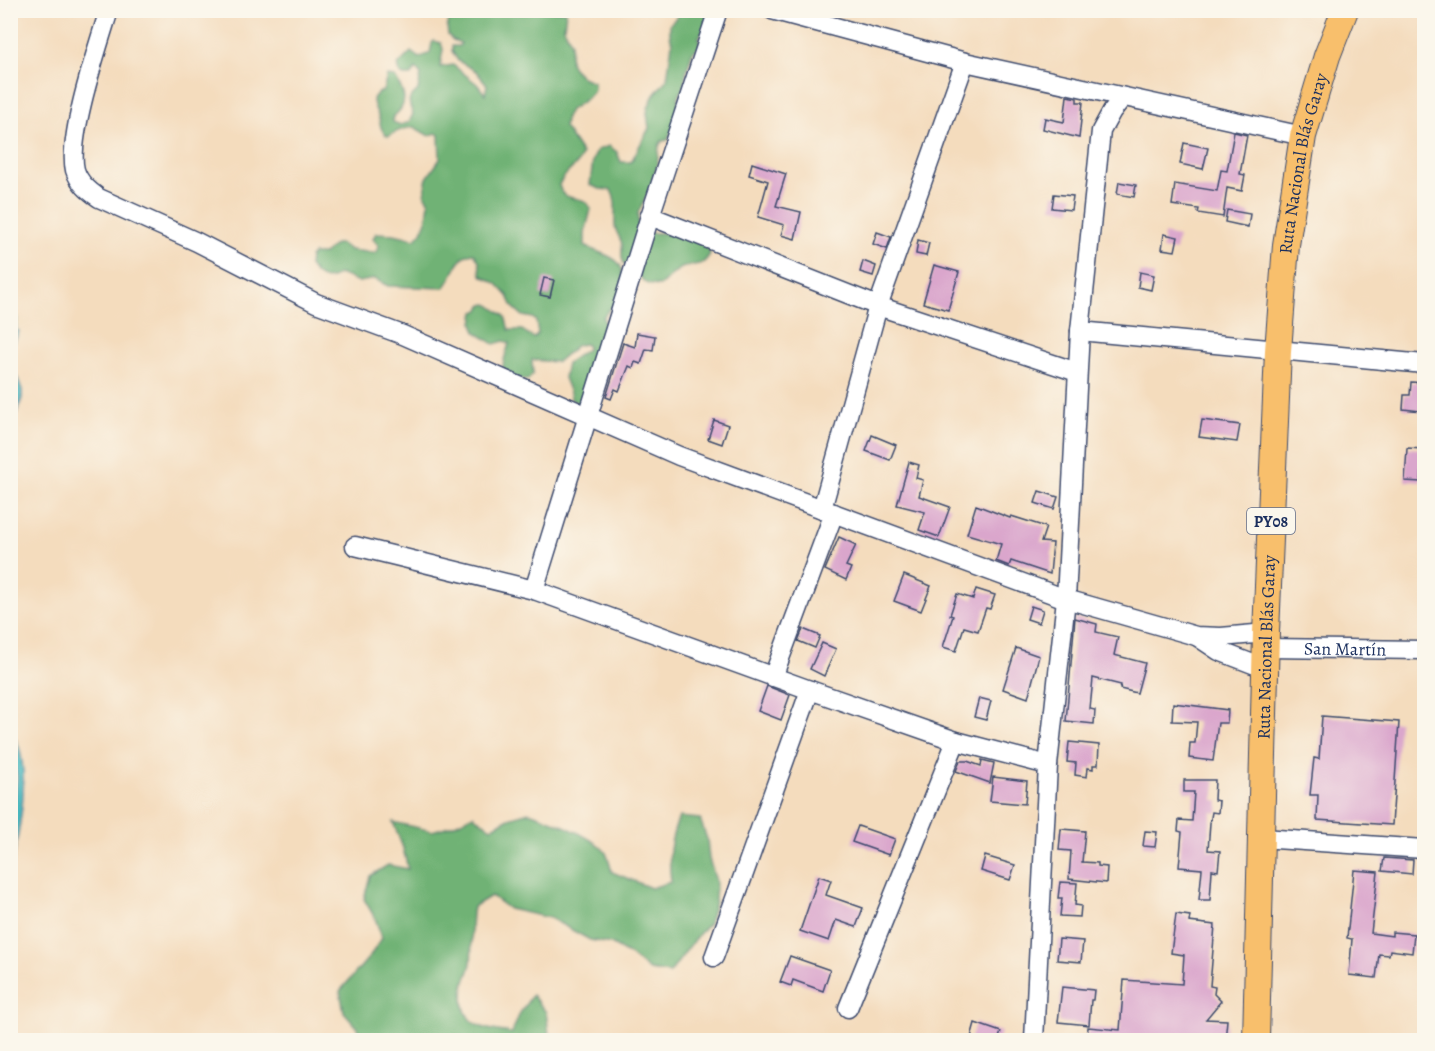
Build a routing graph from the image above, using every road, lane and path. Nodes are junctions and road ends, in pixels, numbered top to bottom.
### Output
1 (109, 10) edge
2 (718, 10) edge
3 (772, 10) edge
4 (1345, 10) edge
5 (965, 62) junction
6 (1123, 98) junction
7 (1303, 136) junction
8 (650, 216) junction
9 (878, 306) junction
10 (1080, 331) junction
11 (1278, 351) junction
12 (1425, 364) edge
13 (1077, 372) junction
14 (587, 417) junction
15 (828, 511) junction
16 (356, 546) dead end
17 (534, 590) junction
18 (1066, 599) junction
19 (1196, 636) junction
20 (1266, 650) junction
21 (1425, 650) edge
22 (773, 677) junction
23 (810, 690) junction
24 (956, 741) junction
25 (1048, 765) junction
26 (1261, 838) junction
27 (1425, 849) edge
28 (714, 957) dead end
29 (848, 1008) dead end
30 (1034, 1041) edge
31 (1256, 1041) edge

1 - 14 street
2 - 8 street
3 - 5 street
4 - 7 highway, Ruta Nacional Blás Garay / PY08
5 - 6 street
5 - 9 street
6 - 7 street
6 - 10 street
7 - 11 highway, Ruta Nacional Blás Garay / PY08
8 - 9 street
8 - 14 street
9 - 13 street
9 - 15 street
10 - 11 street
10 - 13 street
11 - 12 street
11 - 20 highway, Ruta Nacional Blás Garay / PY08
13 - 18 street
14 - 15 street
14 - 17 street
15 - 18 street
15 - 22 street
16 - 17 street
17 - 22 street
18 - 19 street
18 - 25 street
19 - 20 street
19 - 20 street
20 - 21 street, San Martín
20 - 26 highway, Ruta Nacional Blás Garay / PY08
22 - 23 street
23 - 24 street
23 - 28 street
24 - 25 street
24 - 29 street
25 - 30 street
26 - 27 street
26 - 31 highway, Ruta Nacional Blás Garay / PY08

